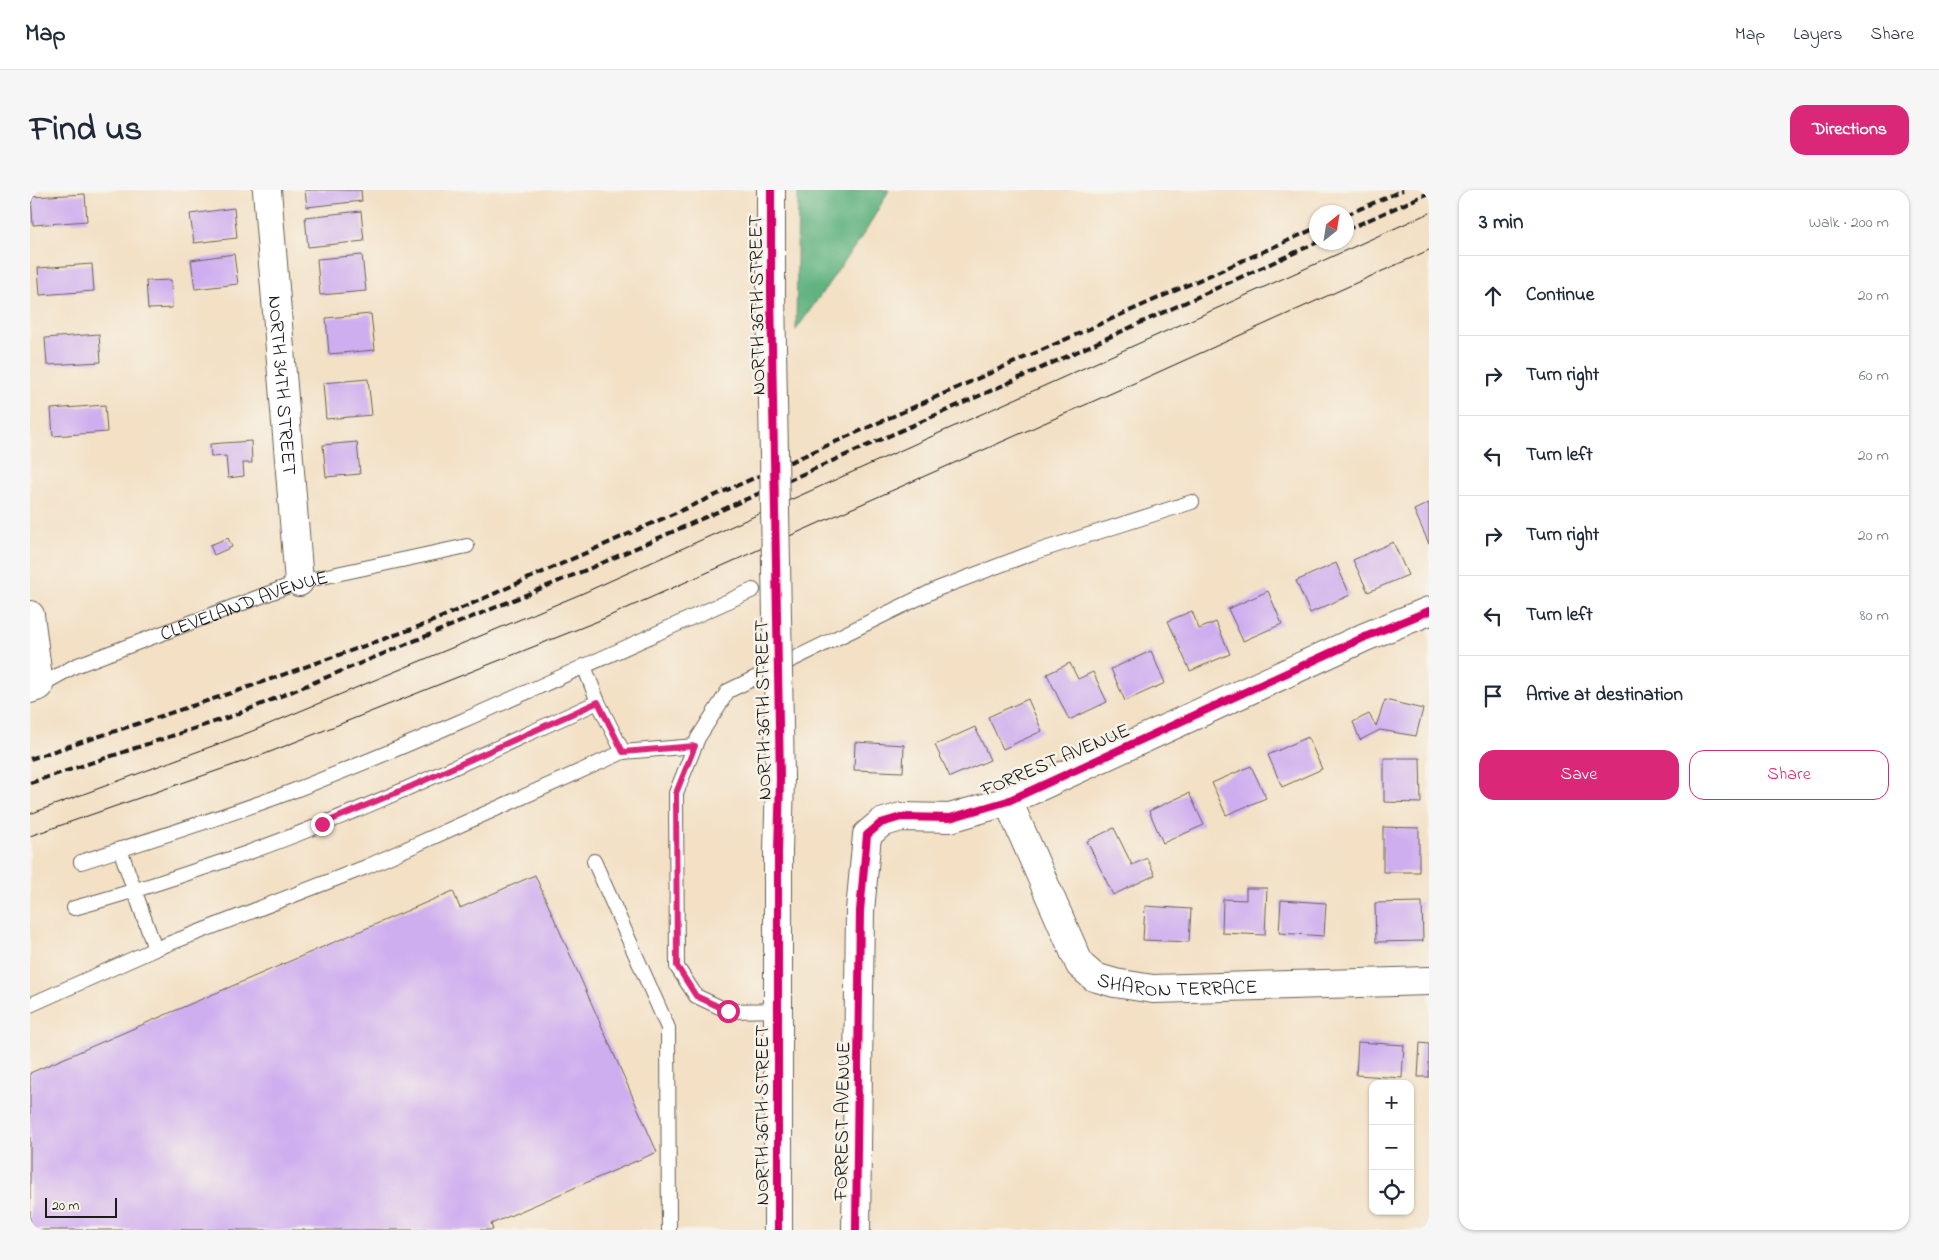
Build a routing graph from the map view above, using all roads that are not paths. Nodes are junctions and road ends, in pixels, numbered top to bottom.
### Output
1 (267, 190) edge
2 (771, 190) edge
3 (1192, 502) dead end
4 (467, 546) dead end
5 (299, 582) junction
6 (753, 590) dead end
7 (1429, 611) edge
8 (30, 615) edge
9 (584, 666) junction
10 (34, 687) edge
11 (598, 702) junction
12 (695, 746) junction
13 (623, 752) junction
14 (1008, 801) junction
15 (120, 849) junction
16 (594, 861) dead end
17 (81, 862) dead end
18 (135, 891) junction
19 (74, 908) dead end
20 (155, 949) junction
21 (1429, 981) edge
22 (30, 1005) edge
23 (778, 1010) junction
24 (669, 1230) edge
25 (778, 1230) edge
26 (856, 1230) edge

1 - 5 street, NORTH 34TH STREET
2 - 23 street, NORTH 36TH STREET, bridge
3 - 12 lane
4 - 5 lane, CLEVELAND AVENUE
5 - 10 lane, CLEVELAND AVENUE
6 - 9 lane
7 - 14 street, FORREST AVENUE
8 - 10 street
9 - 11 lane
9 - 15 lane
11 - 13 lane
11 - 18 lane
12 - 13 lane
12 - 23 lane
13 - 20 lane
14 - 21 street, SHARON TERRACE
14 - 26 street, FORREST AVENUE
15 - 17 lane
15 - 18 lane
16 - 24 lane
18 - 19 lane
18 - 20 lane
20 - 22 lane
23 - 25 street, NORTH 36TH STREET

